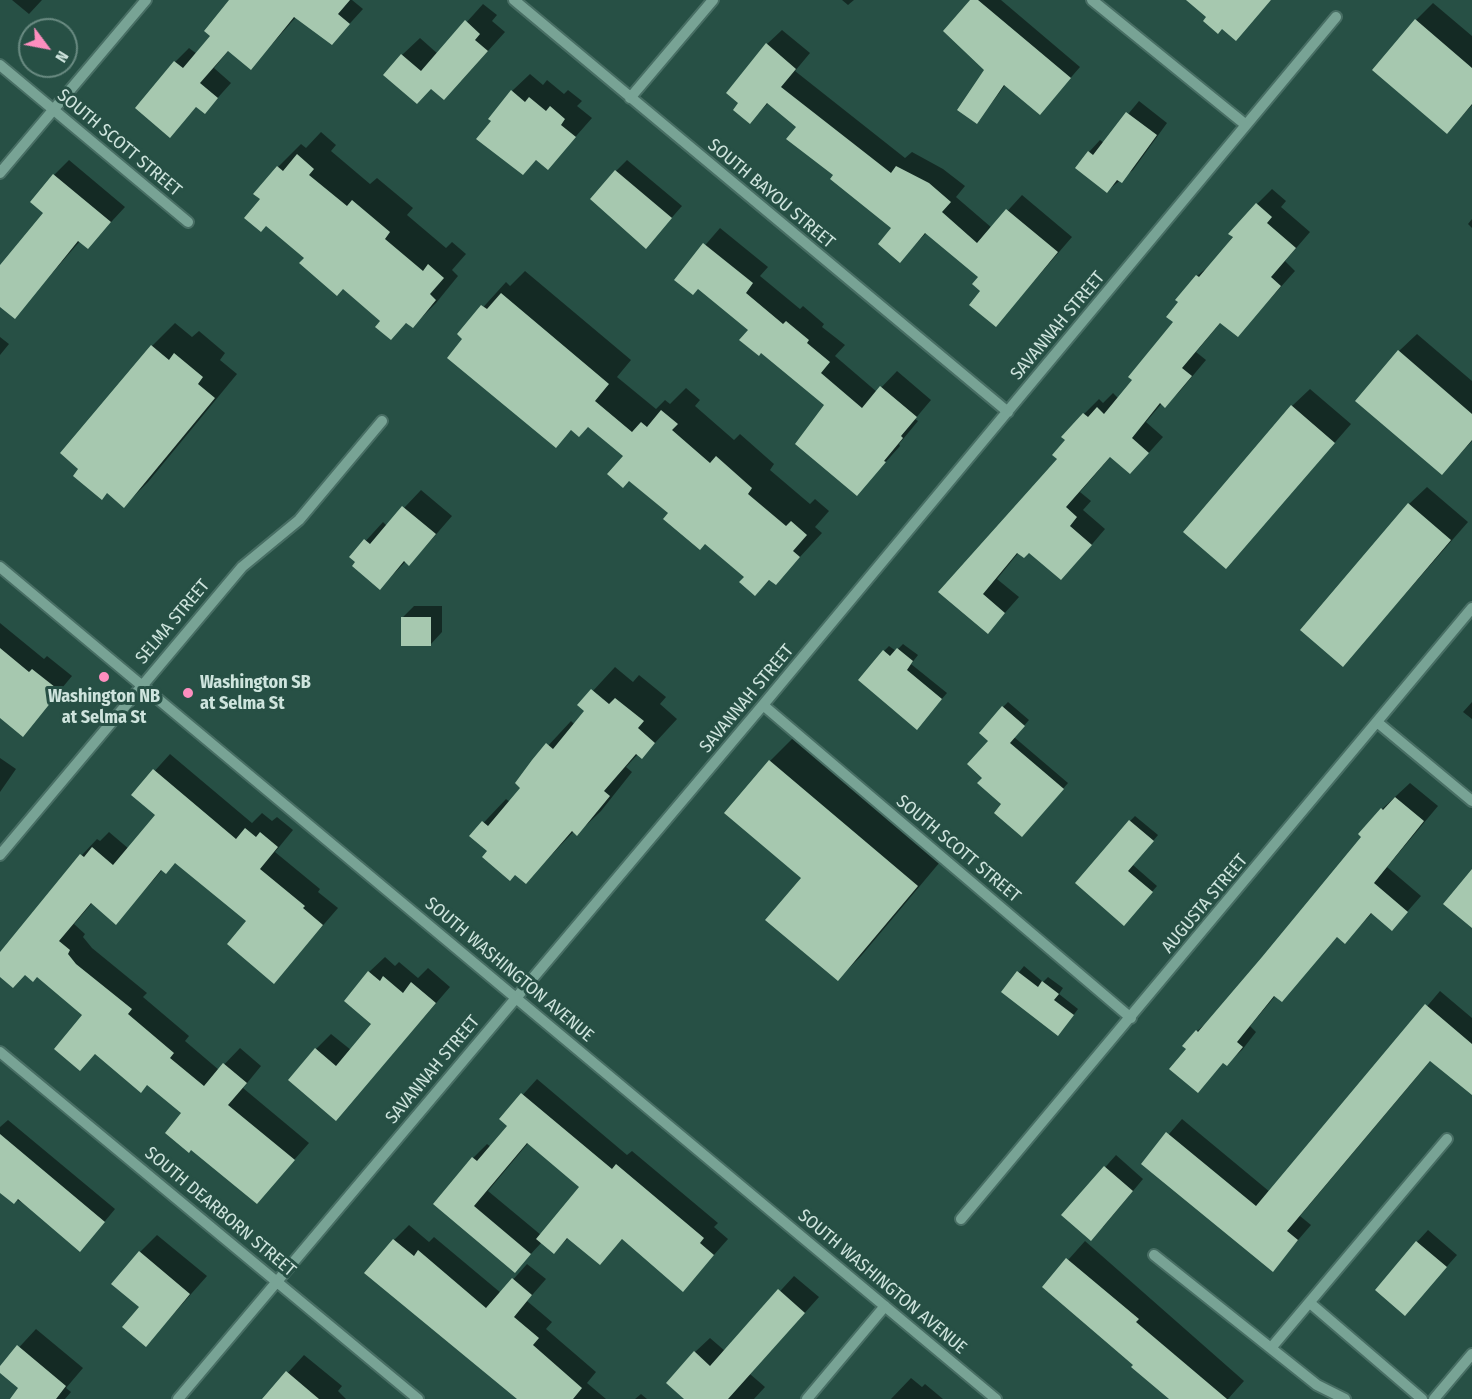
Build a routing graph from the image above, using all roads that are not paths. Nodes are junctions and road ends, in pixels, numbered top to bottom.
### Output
1 (146, 0) edge
2 (514, 0) edge
3 (713, 0) edge
4 (1092, 0) edge
5 (1336, 17) dead end
6 (0, 65) edge
7 (630, 98) junction
8 (54, 110) junction
9 (1246, 125) junction
10 (0, 173) edge
11 (188, 222) dead end
12 (1008, 412) junction
13 (382, 421) dead end
14 (0, 567) edge
15 (1472, 608) edge
16 (142, 685) junction
17 (764, 705) junction
18 (1377, 722) junction
19 (1472, 801) edge
20 (0, 855) edge
21 (516, 997) junction
22 (1131, 1018) junction
23 (0, 1052) edge
24 (1447, 1139) dead end
25 (961, 1219) dead end
26 (1154, 1255) dead end
27 (276, 1280) junction
28 (1310, 1303) junction
29 (885, 1306) junction
30 (1271, 1348) junction
31 (1472, 1354) edge
32 (178, 1399) edge
33 (418, 1399) edge
34 (807, 1399) edge
35 (996, 1399) edge
36 (1345, 1399) edge
37 (1422, 1399) edge
38 (1434, 1399) edge

1 - 8 street
2 - 7 street, SOUTH BAYOU STREET
3 - 7 street
4 - 9 street
5 - 9 street, SAVANNAH STREET
6 - 8 street, SOUTH SCOTT STREET
7 - 12 street, SOUTH BAYOU STREET
8 - 10 street
8 - 11 street, SOUTH SCOTT STREET
9 - 12 street, SAVANNAH STREET
12 - 17 street, SAVANNAH STREET
13 - 16 street, SELMA STREET
14 - 16 street, SOUTH WASHINGTON AVENUE
15 - 18 street, AUGUSTA STREET
16 - 20 street, SELMA STREET
16 - 21 street, SOUTH WASHINGTON AVENUE
17 - 21 street, SAVANNAH STREET
17 - 22 street, SOUTH SCOTT STREET
18 - 19 street
18 - 22 street, AUGUSTA STREET
21 - 27 street, SAVANNAH STREET
21 - 29 street, SOUTH WASHINGTON AVENUE
22 - 25 street, AUGUSTA STREET
23 - 27 street, SOUTH DEARBORN STREET
24 - 28 street
26 - 30 street
27 - 32 street, SAVANNAH STREET
27 - 33 street, SOUTH DEARBORN STREET
28 - 30 street
28 - 37 street
29 - 34 street
29 - 35 street, SOUTH WASHINGTON AVENUE
30 - 36 street
31 - 38 street

